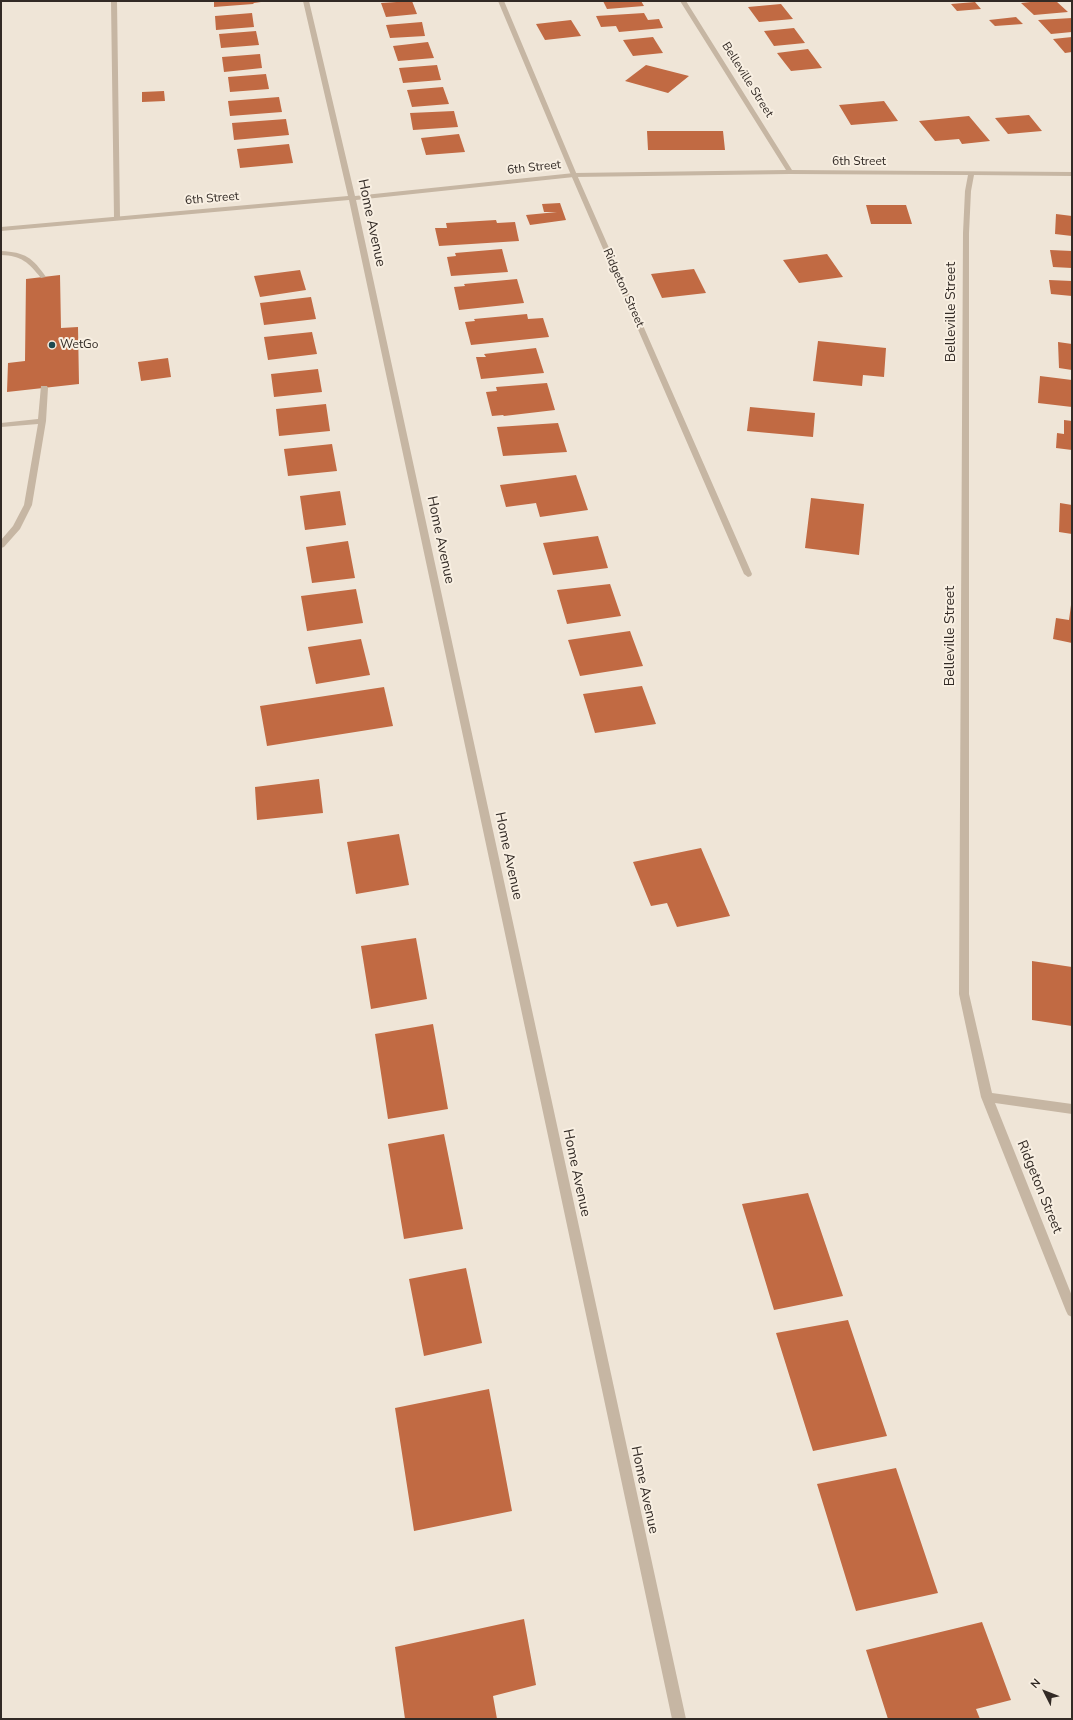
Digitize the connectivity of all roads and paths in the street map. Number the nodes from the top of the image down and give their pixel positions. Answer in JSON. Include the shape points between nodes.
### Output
{"nodes":[{"id":1,"x":114,"y":1,"type":"edge"},
{"id":2,"x":306,"y":1,"type":"edge"},
{"id":3,"x":501,"y":1,"type":"edge"},
{"id":4,"x":683,"y":1,"type":"edge"},
{"id":5,"x":790,"y":172,"type":"junction"},
{"id":6,"x":971,"y":174,"type":"junction"},
{"id":7,"x":1072,"y":174,"type":"edge"},
{"id":8,"x":574,"y":175,"type":"junction"},
{"id":9,"x":352,"y":198,"type":"junction"},
{"id":10,"x":117,"y":218,"type":"junction"},
{"id":11,"x":1,"y":229,"type":"edge"},
{"id":12,"x":1,"y":254,"type":"edge"},
{"id":13,"x":43,"y":277,"type":"dead end"},
{"id":14,"x":44,"y":388,"type":"dead end"},
{"id":15,"x":42,"y":421,"type":"junction"},
{"id":16,"x":1,"y":425,"type":"edge"},
{"id":17,"x":1,"y":545,"type":"edge"},
{"id":18,"x":748,"y":574,"type":"dead end"},
{"id":19,"x":987,"y":1097,"type":"junction"},
{"id":20,"x":1072,"y":1109,"type":"edge"},
{"id":21,"x":1072,"y":1310,"type":"edge"},
{"id":22,"x":679,"y":1719,"type":"edge"}],
"edges":[{"from":1,"to":10,"type":"street"},
{"from":2,"to":9,"type":"street","name":"Home Avenue"},
{"from":3,"to":8,"type":"street","name":"Ridgeton Street"},
{"from":4,"to":5,"type":"street","name":"Belleville Street"},
{"from":5,"to":6,"type":"street","name":"6th Street"},
{"from":5,"to":8,"type":"street","name":"6th Street"},
{"from":6,"to":7,"type":"street","name":"6th Street"},
{"from":6,"to":19,"type":"street","name":"Belleville Street","via":[[966,241],[964,994]]},
{"from":8,"to":9,"type":"street","name":"6th Street"},
{"from":8,"to":18,"type":"street","name":"Ridgeton Street"},
{"from":9,"to":10,"type":"street","name":"6th Street"},
{"from":9,"to":22,"type":"street","name":"Home Avenue"},
{"from":10,"to":11,"type":"street","name":"6th Street"},
{"from":12,"to":13,"type":"street","via":[[13,253],[24,256]]},
{"from":14,"to":15,"type":"street"},
{"from":15,"to":16,"type":"street"},
{"from":15,"to":17,"type":"street","via":[[28,504],[17,527]]},
{"from":19,"to":20,"type":"street"},
{"from":19,"to":21,"type":"street","name":"Ridgeton Street"}]}
